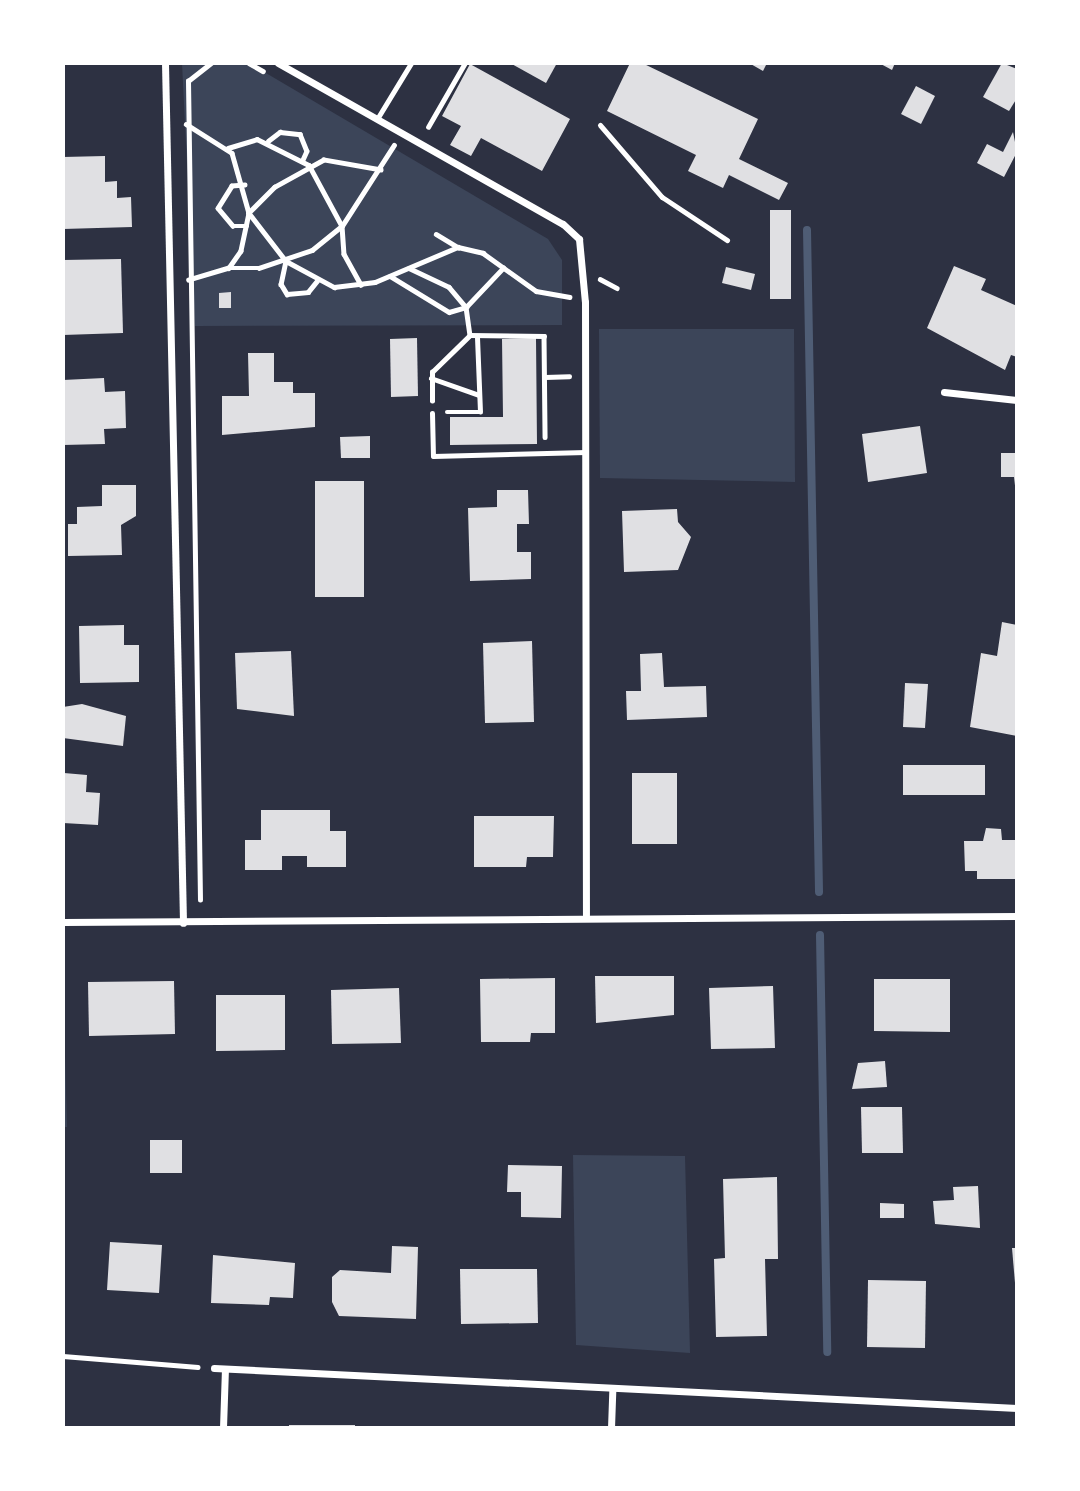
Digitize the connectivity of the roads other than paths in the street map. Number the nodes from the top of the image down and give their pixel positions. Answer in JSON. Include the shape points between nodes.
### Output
{"nodes":[{"id":1,"x":165,"y":63,"type":"edge"},
{"id":2,"x":278,"y":63,"type":"edge"},
{"id":3,"x":411,"y":63,"type":"edge"},
{"id":4,"x":377,"y":119,"type":"junction"},
{"id":5,"x":600,"y":125,"type":"dead end"},
{"id":6,"x":727,"y":240,"type":"dead end"},
{"id":7,"x":944,"y":392,"type":"dead end"},
{"id":8,"x":1017,"y":400,"type":"edge"},
{"id":9,"x":432,"y":413,"type":"road end"},
{"id":10,"x":586,"y":452,"type":"junction"},
{"id":11,"x":586,"y":915,"type":"junction"},
{"id":12,"x":1017,"y":916,"type":"edge"},
{"id":13,"x":63,"y":922,"type":"edge"},
{"id":14,"x":183,"y":923,"type":"junction"},
{"id":15,"x":214,"y":1368,"type":"road end"},
{"id":16,"x":225,"y":1369,"type":"junction"},
{"id":17,"x":612,"y":1390,"type":"junction"},
{"id":18,"x":1017,"y":1408,"type":"edge"},
{"id":19,"x":223,"y":1428,"type":"edge"},
{"id":20,"x":611,"y":1428,"type":"edge"}],
"edges":[{"from":1,"to":14,"type":"street"},
{"from":2,"to":4,"type":"street"},
{"from":3,"to":4,"type":"lane"},
{"from":4,"to":10,"type":"street","via":[[579,239]]},
{"from":5,"to":6,"type":"lane","via":[[662,197]]},
{"from":7,"to":8,"type":"street"},
{"from":9,"to":10,"type":"lane","via":[[433,456]]},
{"from":10,"to":11,"type":"street"},
{"from":11,"to":12,"type":"street"},
{"from":11,"to":14,"type":"street"},
{"from":13,"to":14,"type":"street"},
{"from":15,"to":16,"type":"street"},
{"from":16,"to":17,"type":"street"},
{"from":16,"to":19,"type":"street"},
{"from":17,"to":18,"type":"street"},
{"from":17,"to":20,"type":"street"}]}
